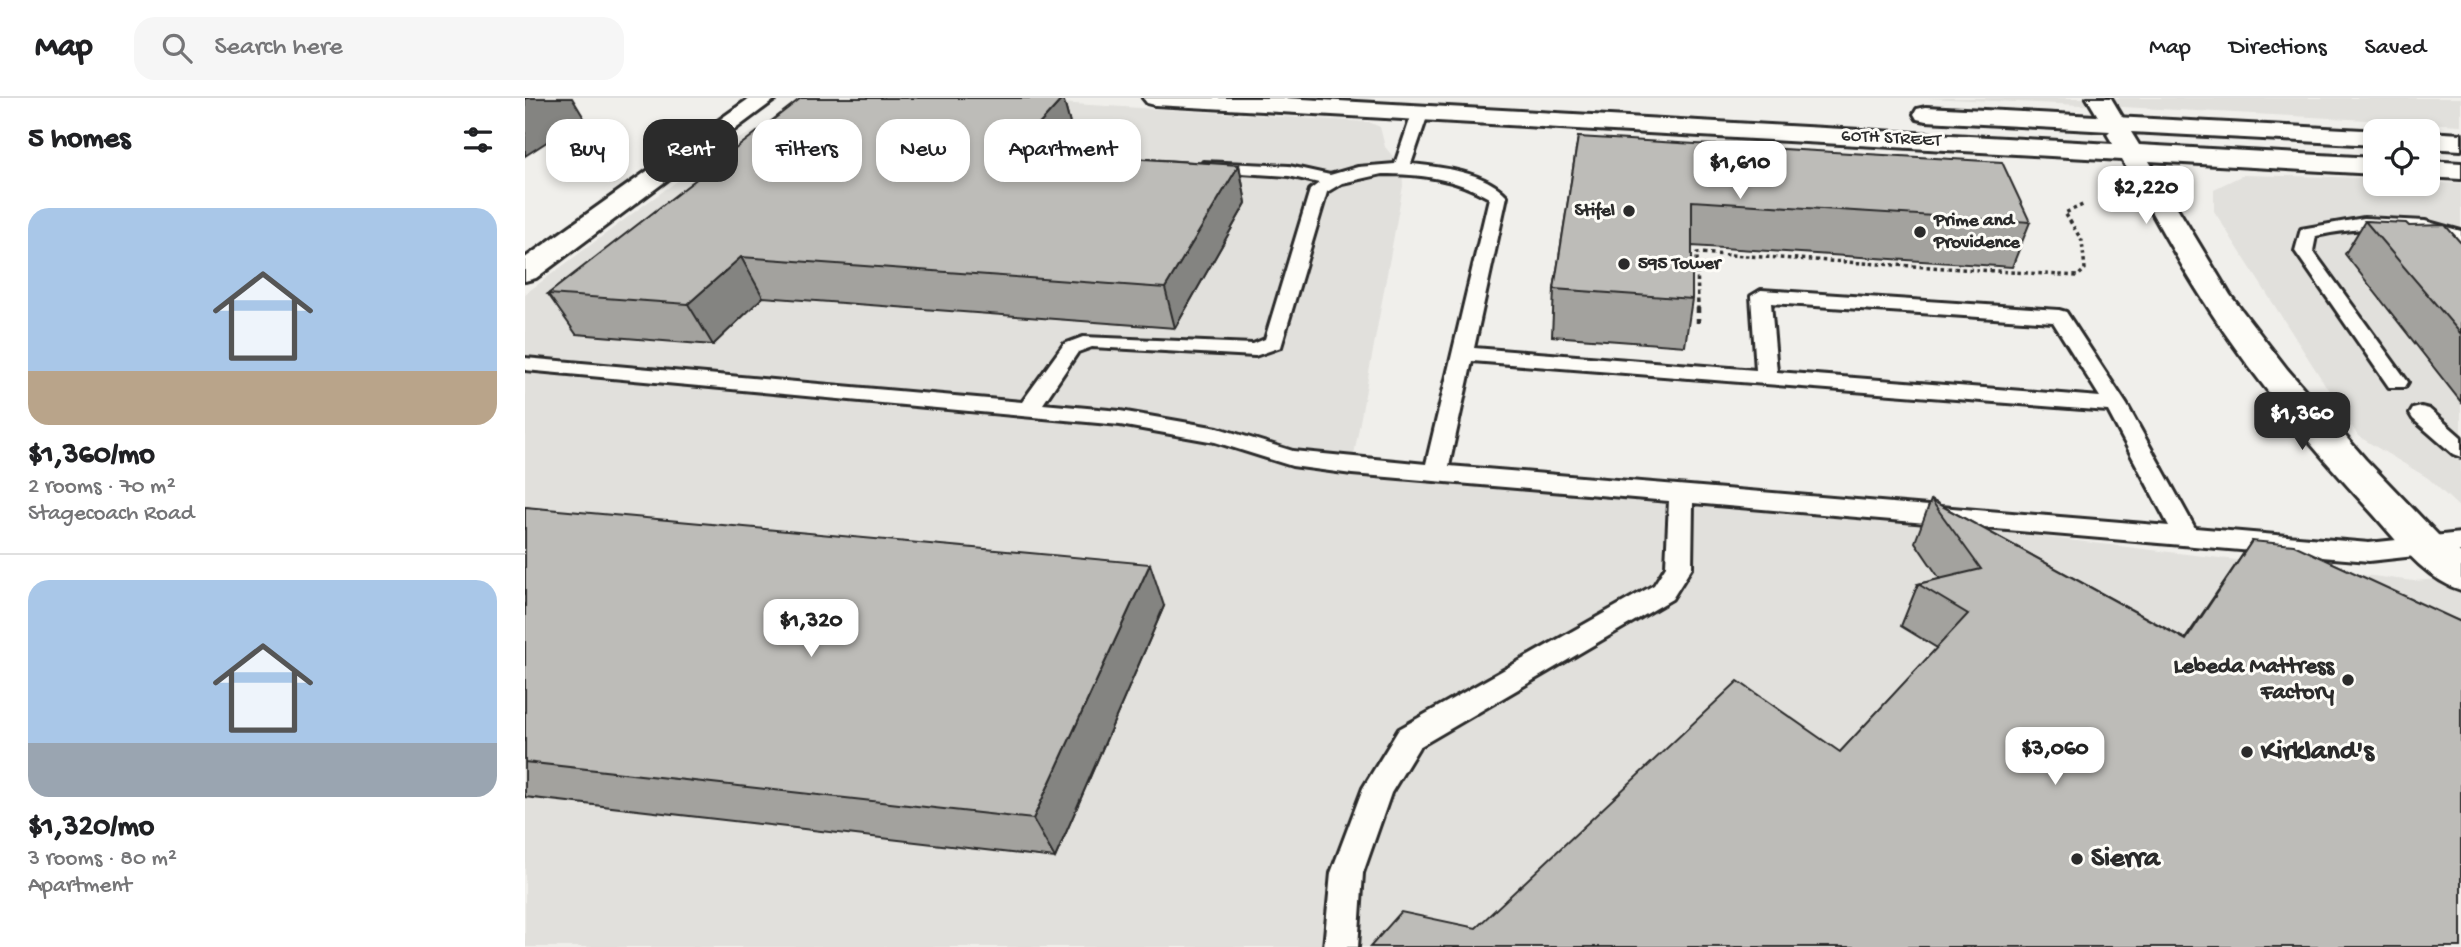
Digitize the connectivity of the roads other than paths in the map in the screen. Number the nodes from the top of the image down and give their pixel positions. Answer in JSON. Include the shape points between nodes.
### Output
{"nodes":[{"id":1,"x":765,"y":98,"type":"edge"},
{"id":2,"x":1155,"y":98,"type":"edge"},
{"id":3,"x":2099,"y":98,"type":"edge"},
{"id":4,"x":1901,"y":113,"type":"dead end"},
{"id":5,"x":1420,"y":114,"type":"junction"},
{"id":6,"x":2363,"y":137,"type":"edge"},
{"id":7,"x":2122,"y":138,"type":"junction"},
{"id":8,"x":2440,"y":141,"type":"edge"},
{"id":9,"x":2461,"y":142,"type":"edge"},
{"id":10,"x":1197,"y":165,"type":"edge"},
{"id":11,"x":2363,"y":165,"type":"edge"},
{"id":12,"x":1402,"y":167,"type":"junction"},
{"id":13,"x":2440,"y":170,"type":"edge"},
{"id":14,"x":2461,"y":171,"type":"edge"},
{"id":15,"x":1329,"y":180,"type":"junction"},
{"id":16,"x":2461,"y":237,"type":"edge"},
{"id":17,"x":2390,"y":242,"type":"edge"},
{"id":18,"x":2461,"y":247,"type":"edge"},
{"id":19,"x":525,"y":272,"type":"edge"},
{"id":20,"x":1465,"y":354,"type":"junction"},
{"id":21,"x":525,"y":364,"type":"edge"},
{"id":22,"x":1767,"y":376,"type":"junction"},
{"id":23,"x":2397,"y":382,"type":"dead end"},
{"id":24,"x":2116,"y":405,"type":"junction"},
{"id":25,"x":1028,"y":410,"type":"junction"},
{"id":26,"x":2421,"y":414,"type":"dead end"},
{"id":27,"x":2461,"y":449,"type":"edge"},
{"id":28,"x":1436,"y":473,"type":"junction"},
{"id":29,"x":1681,"y":494,"type":"junction"},
{"id":30,"x":2187,"y":537,"type":"junction"},
{"id":31,"x":2461,"y":542,"type":"edge"},
{"id":32,"x":2424,"y":545,"type":"junction"},
{"id":33,"x":2461,"y":575,"type":"edge"},
{"id":34,"x":1341,"y":947,"type":"edge"}],
"edges":[{"from":1,"to":19,"type":"street"},
{"from":2,"to":5,"type":"street","name":"60TH STREET"},
{"from":3,"to":7,"type":"street"},
{"from":4,"to":7,"type":"street","name":"60TH STREET"},
{"from":5,"to":7,"type":"street","name":"60TH STREET"},
{"from":5,"to":12,"type":"lane"},
{"from":6,"to":7,"type":"street","name":"60TH STREET"},
{"from":7,"to":11,"type":"street","name":"60TH STREET"},
{"from":7,"to":32,"type":"street","via":[[2217,298],[2351,468]]},
{"from":8,"to":9,"type":"street"},
{"from":10,"to":15,"type":"lane","via":[[1289,171]]},
{"from":12,"to":15,"type":"lane"},
{"from":12,"to":20,"type":"lane","via":[[1483,185],[1498,196]]},
{"from":13,"to":14,"type":"street"},
{"from":15,"to":25,"type":"lane","via":[[1319,190],[1274,343],[1255,350],[1090,341],[1071,348]]},
{"from":16,"to":23,"type":"lane","via":[[2446,230],[2390,224],[2335,225],[2307,233],[2304,251]]},
{"from":17,"to":18,"type":"lane","via":[[2407,236]]},
{"from":20,"to":22,"type":"lane"},
{"from":20,"to":28,"type":"lane"},
{"from":21,"to":25,"type":"lane"},
{"from":22,"to":24,"type":"lane"},
{"from":22,"to":24,"type":"lane","via":[[1761,296],[2059,316]]},
{"from":24,"to":30,"type":"lane"},
{"from":25,"to":28,"type":"lane","via":[[1120,418],[1218,435],[1292,458]]},
{"from":26,"to":27,"type":"lane"},
{"from":28,"to":29,"type":"lane"},
{"from":29,"to":30,"type":"lane"},
{"from":29,"to":34,"type":"lane","via":[[1679,567],[1663,592],[1409,738],[1378,788],[1347,873]]},
{"from":30,"to":32,"type":"lane","via":[[2369,552]]},
{"from":31,"to":32,"type":"lane"},
{"from":32,"to":33,"type":"street"}]}
